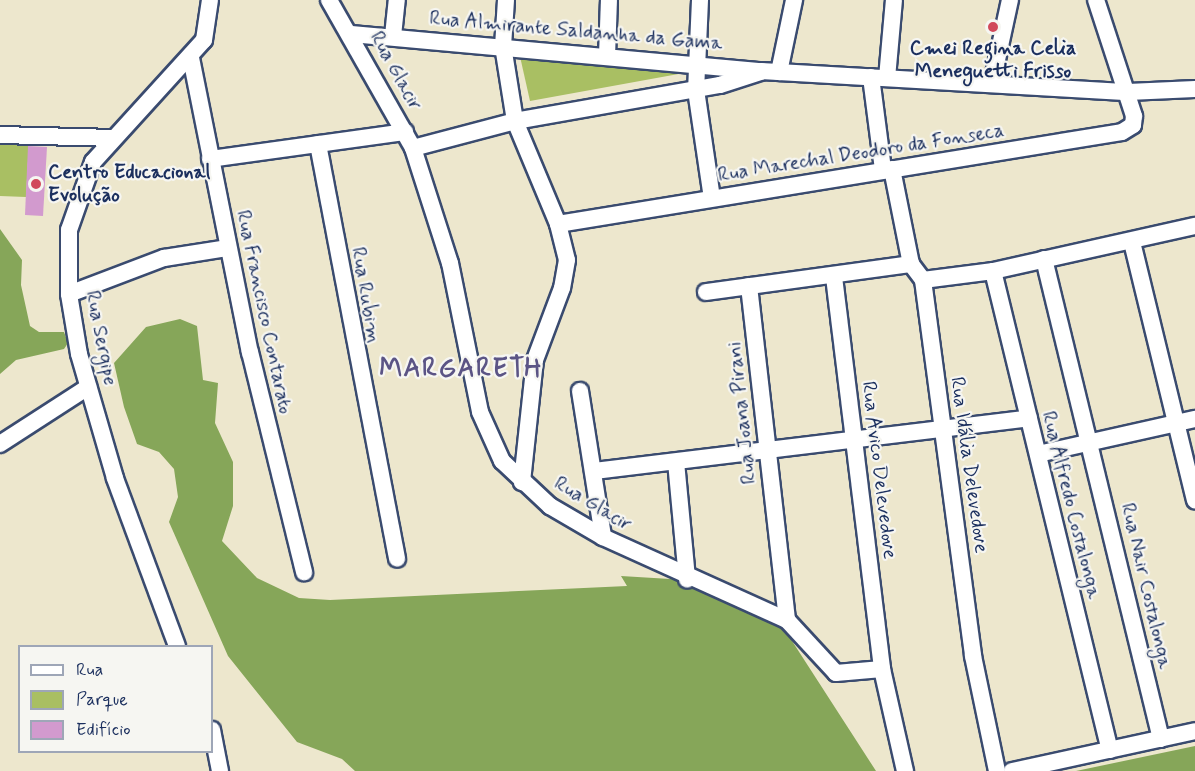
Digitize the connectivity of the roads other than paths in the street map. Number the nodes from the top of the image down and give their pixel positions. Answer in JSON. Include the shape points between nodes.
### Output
{"nodes":[{"id":1,"x":210,"y":0,"type":"edge"},
{"id":2,"x":329,"y":0,"type":"edge"},
{"id":3,"x":396,"y":0,"type":"edge"},
{"id":4,"x":506,"y":0,"type":"edge"},
{"id":5,"x":609,"y":0,"type":"edge"},
{"id":6,"x":700,"y":0,"type":"edge"},
{"id":7,"x":794,"y":0,"type":"edge"},
{"id":8,"x":894,"y":0,"type":"edge"},
{"id":9,"x":1010,"y":0,"type":"edge"},
{"id":10,"x":1096,"y":0,"type":"edge"},
{"id":11,"x":351,"y":34,"type":"junction"},
{"id":12,"x":393,"y":36,"type":"junction"},
{"id":13,"x":503,"y":46,"type":"junction"},
{"id":14,"x":607,"y":56,"type":"junction"},
{"id":15,"x":191,"y":58,"type":"junction"},
{"id":16,"x":696,"y":63,"type":"junction"},
{"id":17,"x":762,"y":71,"type":"junction"},
{"id":18,"x":779,"y":72,"type":"junction"},
{"id":19,"x":879,"y":77,"type":"junction"},
{"id":20,"x":992,"y":82,"type":"junction"},
{"id":21,"x":1195,"y":89,"type":"edge"},
{"id":22,"x":696,"y":90,"type":"junction"},
{"id":23,"x":1128,"y":92,"type":"junction"},
{"id":24,"x":515,"y":121,"type":"junction"},
{"id":25,"x":405,"y":132,"type":"junction"},
{"id":26,"x":0,"y":135,"type":"edge"},
{"id":27,"x":112,"y":138,"type":"junction"},
{"id":28,"x":318,"y":144,"type":"junction"},
{"id":29,"x":413,"y":148,"type":"junction"},
{"id":30,"x":210,"y":159,"type":"junction"},
{"id":31,"x":888,"y":170,"type":"junction"},
{"id":32,"x":712,"y":198,"type":"junction"},
{"id":33,"x":558,"y":224,"type":"junction"},
{"id":34,"x":1195,"y":226,"type":"edge"},
{"id":35,"x":1132,"y":242,"type":"junction"},
{"id":36,"x":228,"y":248,"type":"junction"},
{"id":37,"x":1044,"y":259,"type":"junction"},
{"id":38,"x":910,"y":264,"type":"junction"},
{"id":39,"x":993,"y":271,"type":"junction"},
{"id":40,"x":834,"y":277,"type":"junction"},
{"id":41,"x":923,"y":280,"type":"junction"},
{"id":42,"x":749,"y":286,"type":"junction"},
{"id":43,"x":706,"y":292,"type":"dead end"},
{"id":44,"x":69,"y":294,"type":"junction"},
{"id":45,"x":88,"y":387,"type":"junction"},
{"id":46,"x":580,"y":391,"type":"dead end"},
{"id":47,"x":1029,"y":418,"type":"junction"},
{"id":48,"x":1195,"y":418,"type":"edge"},
{"id":49,"x":1177,"y":423,"type":"junction"},
{"id":50,"x":943,"y":427,"type":"junction"},
{"id":51,"x":853,"y":438,"type":"junction"},
{"id":52,"x":1091,"y":443,"type":"junction"},
{"id":53,"x":0,"y":444,"type":"edge"},
{"id":54,"x":768,"y":450,"type":"junction"},
{"id":55,"x":1038,"y":454,"type":"junction"},
{"id":56,"x":676,"y":462,"type":"junction"},
{"id":57,"x":594,"y":471,"type":"junction"},
{"id":58,"x":522,"y":482,"type":"junction"},
{"id":59,"x":1195,"y":500,"type":"edge"},
{"id":60,"x":603,"y":537,"type":"junction"},
{"id":61,"x":397,"y":559,"type":"dead end"},
{"id":62,"x":304,"y":572,"type":"dead end"},
{"id":63,"x":687,"y":579,"type":"junction"},
{"id":64,"x":787,"y":620,"type":"junction"},
{"id":65,"x":177,"y":645,"type":"edge"},
{"id":66,"x":882,"y":669,"type":"junction"},
{"id":67,"x":1195,"y":731,"type":"edge"},
{"id":68,"x":213,"y":735,"type":"edge"},
{"id":69,"x":1161,"y":739,"type":"junction"},
{"id":70,"x":1110,"y":750,"type":"junction"},
{"id":71,"x":220,"y":771,"type":"edge"},
{"id":72,"x":905,"y":771,"type":"edge"},
{"id":73,"x":997,"y":771,"type":"edge"},
{"id":74,"x":1012,"y":771,"type":"edge"}],
"edges":[{"from":1,"to":15,"type":"street","name":"Rua Sergipe","via":[[208,32]]},
{"from":2,"to":11,"type":"street","name":"Rua Glacir"},
{"from":3,"to":12,"type":"street"},
{"from":4,"to":13,"type":"street"},
{"from":5,"to":14,"type":"street"},
{"from":6,"to":16,"type":"street"},
{"from":7,"to":18,"type":"street"},
{"from":8,"to":19,"type":"street"},
{"from":9,"to":20,"type":"street"},
{"from":10,"to":23,"type":"street"},
{"from":11,"to":12,"type":"street","name":"Rua Almirante Saldanha da Gama"},
{"from":11,"to":25,"type":"street","name":"Rua Glacir"},
{"from":12,"to":13,"type":"street","name":"Rua Almirante Saldanha da Gama"},
{"from":13,"to":14,"type":"street","name":"Rua Almirante Saldanha da Gama"},
{"from":13,"to":24,"type":"street"},
{"from":14,"to":16,"type":"street","name":"Rua Almirante Saldanha da Gama"},
{"from":15,"to":27,"type":"street","name":"Rua Sergipe"},
{"from":15,"to":30,"type":"street","name":"Rua Francisco Contarato"},
{"from":16,"to":17,"type":"street","name":"Rua Almirante Saldanha da Gama"},
{"from":16,"to":22,"type":"street"},
{"from":17,"to":18,"type":"street","name":"Rua Almirante Saldanha da Gama"},
{"from":17,"to":22,"type":"street","name":"Rua Almirante Saldanha da Gama"},
{"from":18,"to":19,"type":"street","name":"Rua Almirante Saldanha da Gama"},
{"from":19,"to":20,"type":"street","name":"Rua Almirante Saldanha da Gama"},
{"from":19,"to":31,"type":"street"},
{"from":20,"to":23,"type":"street","name":"Rua Almirante Saldanha da Gama"},
{"from":21,"to":23,"type":"street","name":"Rua Almirante Saldanha da Gama"},
{"from":22,"to":24,"type":"street","name":"Rua Almirante Saldanha da Gama"},
{"from":22,"to":32,"type":"street"},
{"from":23,"to":31,"type":"street","name":"Rua Marechal Deodoro da Fonseca","via":[[1134,121],[1122,132]]},
{"from":24,"to":29,"type":"street","name":"Rua Almirante Saldanha da Gama"},
{"from":24,"to":33,"type":"street"},
{"from":25,"to":28,"type":"street"},
{"from":25,"to":29,"type":"street","name":"Rua Glacir"},
{"from":26,"to":27,"type":"street"},
{"from":27,"to":44,"type":"street","name":"Rua Sergipe","via":[[93,162],[74,207]]},
{"from":28,"to":30,"type":"street"},
{"from":28,"to":61,"type":"street","name":"Rua Rubim"},
{"from":29,"to":58,"type":"street","name":"Rua Glacir","via":[[450,263],[487,435]]},
{"from":30,"to":36,"type":"street","name":"Rua Francisco Contarato"},
{"from":31,"to":32,"type":"street","name":"Rua Marechal Deodoro da Fonseca"},
{"from":31,"to":38,"type":"street"},
{"from":32,"to":33,"type":"street","name":"Rua Marechal Deodoro da Fonseca"},
{"from":33,"to":58,"type":"street","via":[[566,276],[535,360]]},
{"from":34,"to":35,"type":"street"},
{"from":35,"to":37,"type":"street"},
{"from":35,"to":49,"type":"street"},
{"from":36,"to":44,"type":"street","via":[[164,258]]},
{"from":36,"to":62,"type":"street","name":"Rua Francisco Contarato"},
{"from":37,"to":39,"type":"street"},
{"from":37,"to":52,"type":"street","name":"Rua Nair Costalonga"},
{"from":38,"to":40,"type":"street"},
{"from":38,"to":41,"type":"street"},
{"from":39,"to":41,"type":"street"},
{"from":39,"to":47,"type":"street","name":"Rua Alfredo Costalonga"},
{"from":40,"to":42,"type":"street"},
{"from":40,"to":51,"type":"street","name":"Rua Avico Delevedove"},
{"from":41,"to":50,"type":"street","name":"Rua Idália Delevedove"},
{"from":42,"to":43,"type":"street"},
{"from":42,"to":54,"type":"street","name":"Rua Joana Pirani"},
{"from":44,"to":45,"type":"street","name":"Rua Sergipe"},
{"from":45,"to":53,"type":"street"},
{"from":45,"to":65,"type":"street","name":"Rua Sergipe","via":[[118,488]]},
{"from":46,"to":57,"type":"street"},
{"from":47,"to":50,"type":"street"},
{"from":47,"to":55,"type":"street","name":"Rua Alfredo Costalonga"},
{"from":48,"to":49,"type":"street"},
{"from":49,"to":52,"type":"street"},
{"from":49,"to":59,"type":"street"},
{"from":50,"to":51,"type":"street"},
{"from":50,"to":73,"type":"street","name":"Rua Idália Delevedove","via":[[973,656]]},
{"from":51,"to":54,"type":"street"},
{"from":51,"to":66,"type":"street","name":"Rua Avico Delevedove"},
{"from":52,"to":55,"type":"street"},
{"from":52,"to":69,"type":"street","name":"Rua Nair Costalonga"},
{"from":54,"to":56,"type":"street"},
{"from":54,"to":64,"type":"street","name":"Rua Joana Pirani"},
{"from":55,"to":70,"type":"street","name":"Rua Alfredo Costalonga"},
{"from":56,"to":57,"type":"street"},
{"from":56,"to":63,"type":"street"},
{"from":57,"to":60,"type":"street"},
{"from":58,"to":60,"type":"street","name":"Rua Glacir","via":[[550,506]]},
{"from":60,"to":63,"type":"street","name":"Rua Glacir"},
{"from":63,"to":64,"type":"street","name":"Rua Glacir"},
{"from":64,"to":66,"type":"street","name":"Rua Glacir","via":[[836,673]]},
{"from":66,"to":72,"type":"street","name":"Rua Avico Delevedove"},
{"from":67,"to":69,"type":"street"},
{"from":68,"to":71,"type":"street"},
{"from":69,"to":70,"type":"street"},
{"from":70,"to":74,"type":"street"}]}
